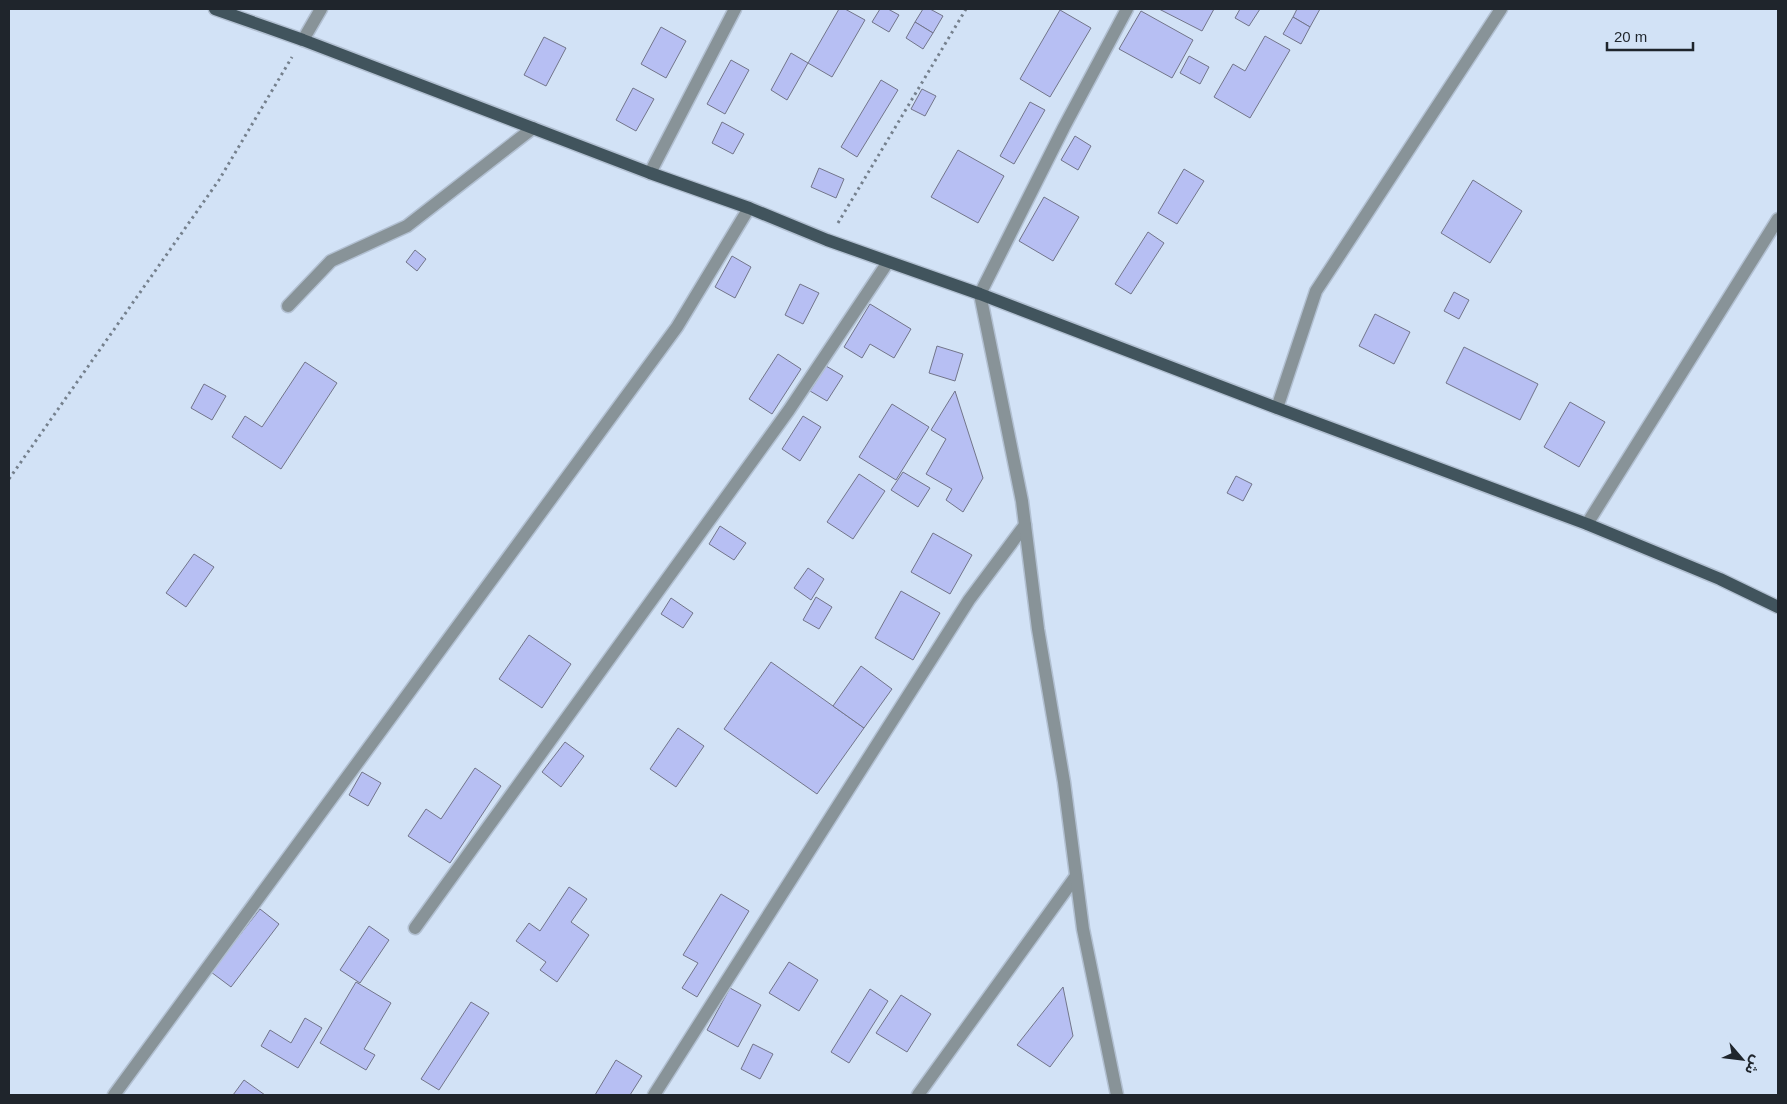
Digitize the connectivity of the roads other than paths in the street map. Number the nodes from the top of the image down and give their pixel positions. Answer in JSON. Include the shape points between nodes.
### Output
{"nodes":[{"id":1,"x":216,"y":9,"type":"edge"},
{"id":2,"x":321,"y":9,"type":"edge"},
{"id":3,"x":735,"y":9,"type":"edge"},
{"id":4,"x":1127,"y":9,"type":"edge"},
{"id":5,"x":1501,"y":9,"type":"edge"},
{"id":6,"x":303,"y":40,"type":"junction"},
{"id":7,"x":533,"y":128,"type":"junction"},
{"id":8,"x":650,"y":172,"type":"junction"},
{"id":9,"x":749,"y":208,"type":"junction"},
{"id":10,"x":1778,"y":219,"type":"edge"},
{"id":11,"x":888,"y":262,"type":"junction"},
{"id":12,"x":980,"y":294,"type":"junction"},
{"id":13,"x":288,"y":306,"type":"dead end"},
{"id":14,"x":1277,"y":408,"type":"junction"},
{"id":15,"x":1025,"y":524,"type":"junction"},
{"id":16,"x":1587,"y":524,"type":"junction"},
{"id":17,"x":1778,"y":606,"type":"edge"},
{"id":18,"x":1076,"y":876,"type":"junction"},
{"id":19,"x":415,"y":928,"type":"dead end"},
{"id":20,"x":114,"y":1095,"type":"edge"},
{"id":21,"x":654,"y":1095,"type":"edge"},
{"id":22,"x":918,"y":1095,"type":"edge"},
{"id":23,"x":1117,"y":1095,"type":"edge"}],
"edges":[{"from":1,"to":6,"type":"main road"},
{"from":2,"to":6,"type":"street"},
{"from":3,"to":8,"type":"street"},
{"from":4,"to":12,"type":"street"},
{"from":5,"to":14,"type":"street","via":[[1316,291]]},
{"from":6,"to":7,"type":"main road"},
{"from":7,"to":8,"type":"main road"},
{"from":7,"to":13,"type":"street","via":[[407,226],[331,262]]},
{"from":8,"to":9,"type":"main road"},
{"from":9,"to":11,"type":"main road"},
{"from":9,"to":20,"type":"street","via":[[677,327]]},
{"from":10,"to":16,"type":"street"},
{"from":11,"to":12,"type":"main road"},
{"from":11,"to":19,"type":"street","via":[[789,410]]},
{"from":12,"to":14,"type":"main road"},
{"from":12,"to":15,"type":"street"},
{"from":14,"to":16,"type":"main road"},
{"from":15,"to":18,"type":"street"},
{"from":15,"to":21,"type":"street","via":[[969,600]]},
{"from":16,"to":17,"type":"main road"},
{"from":18,"to":22,"type":"street"},
{"from":18,"to":23,"type":"street","via":[[1083,929]]}]}
